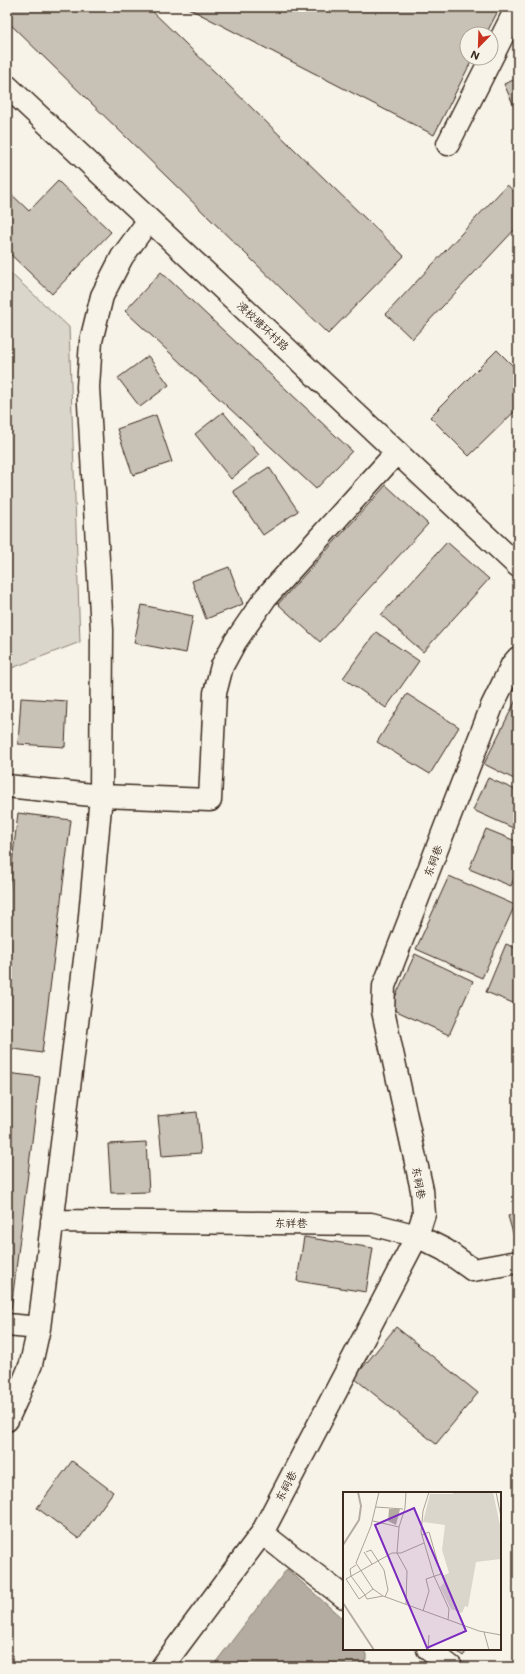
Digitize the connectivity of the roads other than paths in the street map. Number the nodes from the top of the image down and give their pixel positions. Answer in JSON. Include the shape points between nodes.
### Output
{"nodes":[{"id":1,"x":517,"y":7,"type":"edge"},
{"id":2,"x":7,"y":86,"type":"edge"},
{"id":3,"x":448,"y":144,"type":"dead end"},
{"id":4,"x":150,"y":220,"type":"junction"},
{"id":5,"x":397,"y":452,"type":"junction"},
{"id":6,"x":518,"y":566,"type":"edge"},
{"id":7,"x":518,"y":658,"type":"edge"},
{"id":8,"x":7,"y":786,"type":"edge"},
{"id":9,"x":101,"y":796,"type":"junction"},
{"id":10,"x":52,"y":1221,"type":"junction"},
{"id":11,"x":417,"y":1236,"type":"junction"},
{"id":12,"x":518,"y":1262,"type":"edge"},
{"id":13,"x":7,"y":1325,"type":"edge"},
{"id":14,"x":39,"y":1328,"type":"junction"},
{"id":15,"x":7,"y":1420,"type":"edge"},
{"id":16,"x":262,"y":1534,"type":"junction"},
{"id":17,"x":343,"y":1596,"type":"edge"},
{"id":18,"x":429,"y":1650,"type":"edge"},
{"id":19,"x":162,"y":1667,"type":"edge"},
{"id":20,"x":451,"y":1667,"type":"edge"}],
"edges":[{"from":1,"to":3,"type":"street"},
{"from":2,"to":4,"type":"street","name":"浸校塘环村路"},
{"from":4,"to":5,"type":"street","name":"浸校塘环村路"},
{"from":4,"to":9,"type":"street","via":[[122,257],[102,296],[91,341],[88,387],[102,630]]},
{"from":5,"to":6,"type":"street","name":"浸校塘环村路"},
{"from":5,"to":9,"type":"street","via":[[266,597],[222,666],[215,693],[210,800]]},
{"from":7,"to":11,"type":"street","name":"东祠巷","via":[[492,706],[384,986],[383,1011],[422,1190],[424,1214]]},
{"from":8,"to":9,"type":"street"},
{"from":9,"to":10,"type":"street","via":[[89,927]]},
{"from":10,"to":11,"type":"street","name":"东祥巷","via":[[372,1224]]},
{"from":10,"to":14,"type":"street"},
{"from":11,"to":12,"type":"street","name":"东祥巷","via":[[446,1250],[473,1270]]},
{"from":11,"to":16,"type":"street","name":"东祠巷"},
{"from":13,"to":14,"type":"street"},
{"from":14,"to":15,"type":"street","via":[[31,1364]]},
{"from":16,"to":17,"type":"street"},
{"from":16,"to":19,"type":"street","name":"东祠巷"},
{"from":18,"to":20,"type":"street"}]}
